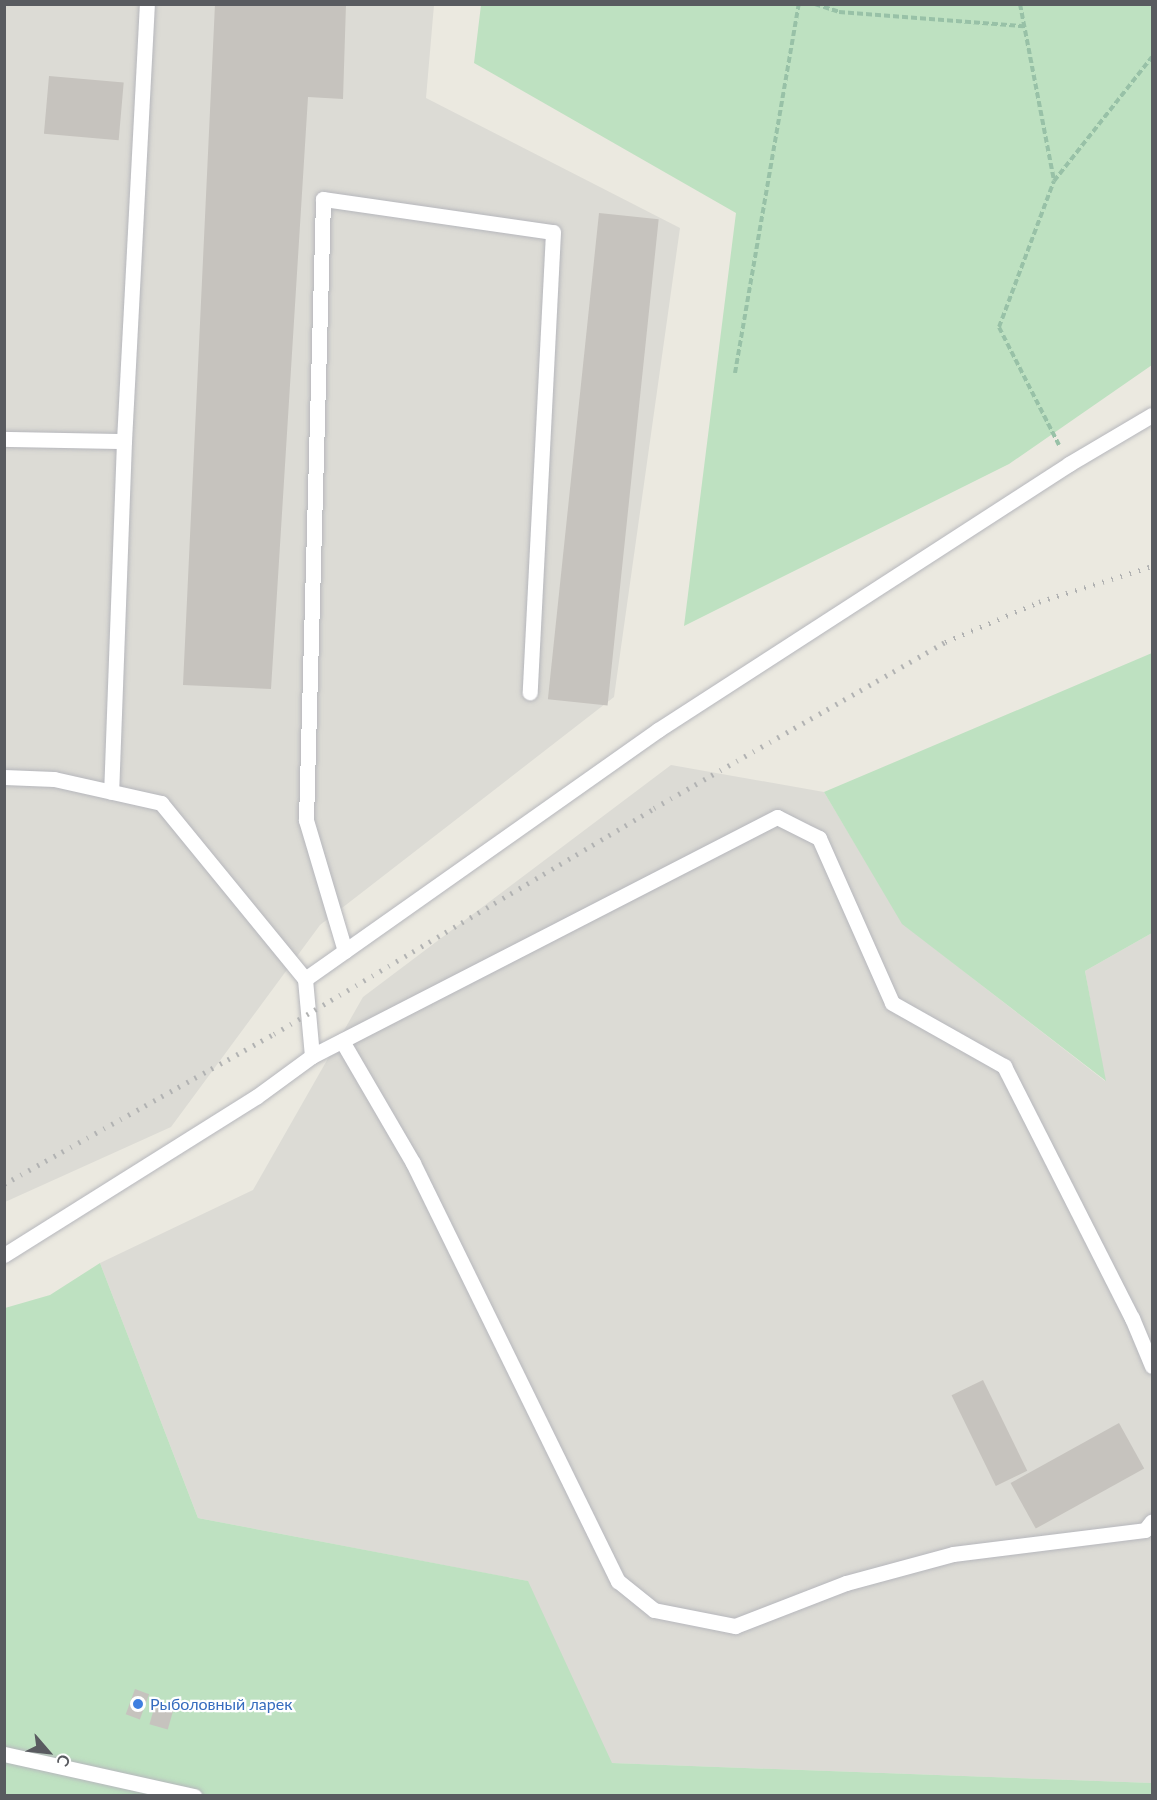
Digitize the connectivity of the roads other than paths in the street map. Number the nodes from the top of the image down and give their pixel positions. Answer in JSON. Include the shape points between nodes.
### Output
{"nodes":[{"id":1,"x":147,"y":4,"type":"edge"},
{"id":2,"x":1152,"y":415,"type":"edge"},
{"id":3,"x":4,"y":439,"type":"edge"},
{"id":4,"x":124,"y":441,"type":"junction"},
{"id":5,"x":530,"y":692,"type":"dead end"},
{"id":6,"x":4,"y":777,"type":"edge"},
{"id":7,"x":111,"y":792,"type":"junction"},
{"id":8,"x":345,"y":951,"type":"junction"},
{"id":9,"x":304,"y":979,"type":"junction"},
{"id":10,"x":342,"y":1041,"type":"junction"},
{"id":11,"x":312,"y":1056,"type":"junction"},
{"id":12,"x":4,"y":1255,"type":"edge"},
{"id":13,"x":1152,"y":1366,"type":"edge"},
{"id":14,"x":1152,"y":1521,"type":"edge"},
{"id":15,"x":4,"y":1754,"type":"edge"},
{"id":16,"x":194,"y":1796,"type":"edge"}],
"edges":[{"from":1,"to":4,"type":"lane"},
{"from":2,"to":8,"type":"lane","via":[[1069,464],[658,730]]},
{"from":3,"to":4,"type":"lane"},
{"from":4,"to":7,"type":"lane"},
{"from":5,"to":8,"type":"lane","via":[[553,232],[322,199],[306,820]]},
{"from":6,"to":7,"type":"lane","via":[[54,779]]},
{"from":7,"to":9,"type":"lane","via":[[161,803]]},
{"from":8,"to":9,"type":"lane"},
{"from":9,"to":11,"type":"lane"},
{"from":10,"to":11,"type":"lane"},
{"from":10,"to":13,"type":"lane","via":[[777,818],[819,838],[892,1003],[1004,1066],[1132,1318]]},
{"from":10,"to":14,"type":"lane","via":[[413,1163],[618,1581],[654,1610],[735,1626],[846,1583],[953,1554],[1145,1530]]},
{"from":11,"to":12,"type":"lane","via":[[256,1097]]},
{"from":15,"to":16,"type":"lane"}]}
